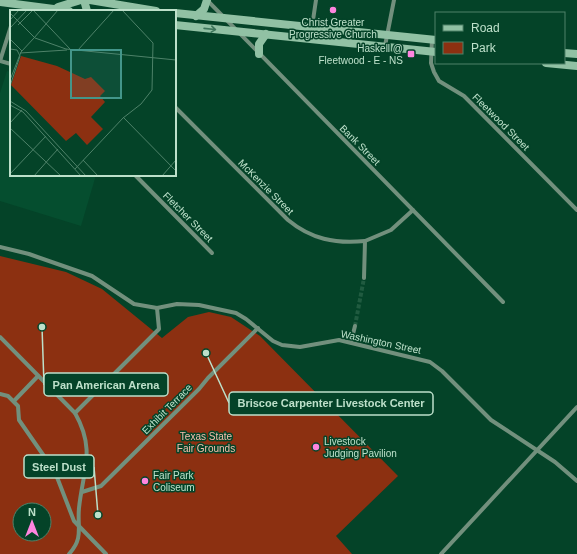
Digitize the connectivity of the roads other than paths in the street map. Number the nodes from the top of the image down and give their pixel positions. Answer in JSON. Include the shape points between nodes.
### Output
{"nodes":[{"id":1,"x":83,"y":0,"type":"edge"},
{"id":2,"x":90,"y":0,"type":"edge"},
{"id":3,"x":207,"y":0,"type":"edge"},
{"id":4,"x":316,"y":0,"type":"edge"},
{"id":5,"x":394,"y":0,"type":"edge"},
{"id":6,"x":0,"y":2,"type":"edge"},
{"id":7,"x":112,"y":2,"type":"edge"},
{"id":8,"x":16,"y":7,"type":"edge"},
{"id":9,"x":51,"y":8,"type":"junction"},
{"id":10,"x":63,"y":10,"type":"edge"},
{"id":11,"x":87,"y":10,"type":"edge"},
{"id":12,"x":151,"y":10,"type":"edge"},
{"id":13,"x":176,"y":13,"type":"edge"},
{"id":14,"x":196,"y":16,"type":"junction"},
{"id":15,"x":226,"y":19,"type":"junction"},
{"id":16,"x":176,"y":25,"type":"edge"},
{"id":17,"x":312,"y":28,"type":"junction"},
{"id":18,"x":10,"y":29,"type":"edge"},
{"id":19,"x":238,"y":32,"type":"junction"},
{"id":20,"x":266,"y":34,"type":"junction"},
{"id":21,"x":387,"y":35,"type":"junction"},
{"id":22,"x":434,"y":39,"type":"edge"},
{"id":23,"x":385,"y":46,"type":"junction"},
{"id":24,"x":433,"y":52,"type":"edge"},
{"id":25,"x":565,"y":53,"type":"edge"},
{"id":26,"x":259,"y":54,"type":"junction"},
{"id":27,"x":577,"y":54,"type":"edge"},
{"id":28,"x":0,"y":61,"type":"edge"},
{"id":29,"x":10,"y":64,"type":"edge"},
{"id":30,"x":556,"y":64,"type":"edge"},
{"id":31,"x":577,"y":66,"type":"edge"},
{"id":32,"x":176,"y":108,"type":"edge"},
{"id":33,"x":136,"y":176,"type":"edge"},
{"id":34,"x":413,"y":210,"type":"junction"},
{"id":35,"x":577,"y":210,"type":"edge"},
{"id":36,"x":364,"y":241,"type":"junction"},
{"id":37,"x":0,"y":247,"type":"edge"},
{"id":38,"x":212,"y":252,"type":"dead end"},
{"id":39,"x":364,"y":278,"type":"tunnel mouth"},
{"id":40,"x":502,"y":302,"type":"dead end"},
{"id":41,"x":158,"y":308,"type":"junction"},
{"id":42,"x":355,"y":326,"type":"tunnel mouth"},
{"id":43,"x":258,"y":328,"type":"junction"},
{"id":44,"x":0,"y":337,"type":"edge"},
{"id":45,"x":351,"y":342,"type":"junction"},
{"id":46,"x":38,"y":376,"type":"junction"},
{"id":47,"x":0,"y":394,"type":"edge"},
{"id":48,"x":14,"y":400,"type":"junction"},
{"id":49,"x":577,"y":407,"type":"edge"},
{"id":50,"x":75,"y":413,"type":"junction"},
{"id":51,"x":537,"y":450,"type":"junction"},
{"id":52,"x":577,"y":481,"type":"edge"},
{"id":53,"x":82,"y":492,"type":"junction"},
{"id":54,"x":79,"y":528,"type":"junction"},
{"id":55,"x":69,"y":554,"type":"edge"},
{"id":56,"x":106,"y":554,"type":"edge"},
{"id":57,"x":441,"y":554,"type":"edge"}],
"edges":[{"from":1,"to":9,"type":"main road"},
{"from":1,"to":11,"type":"main road"},
{"from":2,"to":7,"type":"main road"},
{"from":3,"to":14,"type":"main road","via":[[204,9]]},
{"from":3,"to":15,"type":"street","name":"Bank Street"},
{"from":4,"to":17,"type":"street"},
{"from":5,"to":21,"type":"street"},
{"from":6,"to":8,"type":"main road"},
{"from":7,"to":12,"type":"main road"},
{"from":8,"to":9,"type":"main road"},
{"from":9,"to":10,"type":"main road"},
{"from":13,"to":14,"type":"main road"},
{"from":14,"to":15,"type":"main road"},
{"from":15,"to":17,"type":"main road"},
{"from":15,"to":19,"type":"street","name":"Bank Street"},
{"from":16,"to":19,"type":"main road","one_way":true},
{"from":17,"to":21,"type":"main road"},
{"from":18,"to":28,"type":"street"},
{"from":19,"to":20,"type":"main road"},
{"from":19,"to":26,"type":"street","name":"Bank Street"},
{"from":20,"to":23,"type":"main road"},
{"from":20,"to":26,"type":"main road","via":[[258,44]]},
{"from":21,"to":22,"type":"main road"},
{"from":21,"to":23,"type":"street"},
{"from":22,"to":24,"type":"street","name":"Fleetwood Street"},
{"from":23,"to":24,"type":"main road"},
{"from":24,"to":35,"type":"street","name":"Fleetwood Street","via":[[434,72],[440,81],[464,96]]},
{"from":25,"to":27,"type":"main road"},
{"from":26,"to":34,"type":"street","name":"Bank Street"},
{"from":28,"to":29,"type":"street"},
{"from":30,"to":31,"type":"main road"},
{"from":32,"to":36,"type":"street","name":"McKenzie Street","via":[[302,232],[338,243]]},
{"from":33,"to":38,"type":"street","name":"Fletcher Street"},
{"from":34,"to":36,"type":"street","name":"McKenzie Street","via":[[391,230]]},
{"from":34,"to":40,"type":"street","name":"Bank Street"},
{"from":36,"to":39,"type":"street"},
{"from":37,"to":41,"type":"street","name":"Washington Street","via":[[74,268],[104,282],[134,304]]},
{"from":41,"to":43,"type":"street","name":"Washington Street","via":[[177,304],[224,309],[245,318]]},
{"from":41,"to":50,"type":"street","via":[[159,329]]},
{"from":42,"to":45,"type":"street"},
{"from":43,"to":45,"type":"street","name":"Washington Street","via":[[282,345],[300,347],[339,340]]},
{"from":43,"to":53,"type":"street","name":"Exhibit Terrace","via":[[101,486]]},
{"from":44,"to":46,"type":"street"},
{"from":45,"to":51,"type":"street","name":"Washington Street","via":[[430,362],[491,420]]},
{"from":46,"to":48,"type":"street"},
{"from":46,"to":50,"type":"street"},
{"from":47,"to":48,"type":"street"},
{"from":48,"to":54,"type":"street","via":[[18,406],[18,420],[55,472],[69,514]]},
{"from":49,"to":51,"type":"street"},
{"from":50,"to":53,"type":"street","via":[[85,434],[88,456]]},
{"from":51,"to":52,"type":"street","name":"Washington Street"},
{"from":51,"to":57,"type":"street"},
{"from":53,"to":54,"type":"street","via":[[78,513]]},
{"from":54,"to":55,"type":"street","via":[[76,547]]},
{"from":54,"to":56,"type":"street"}]}
